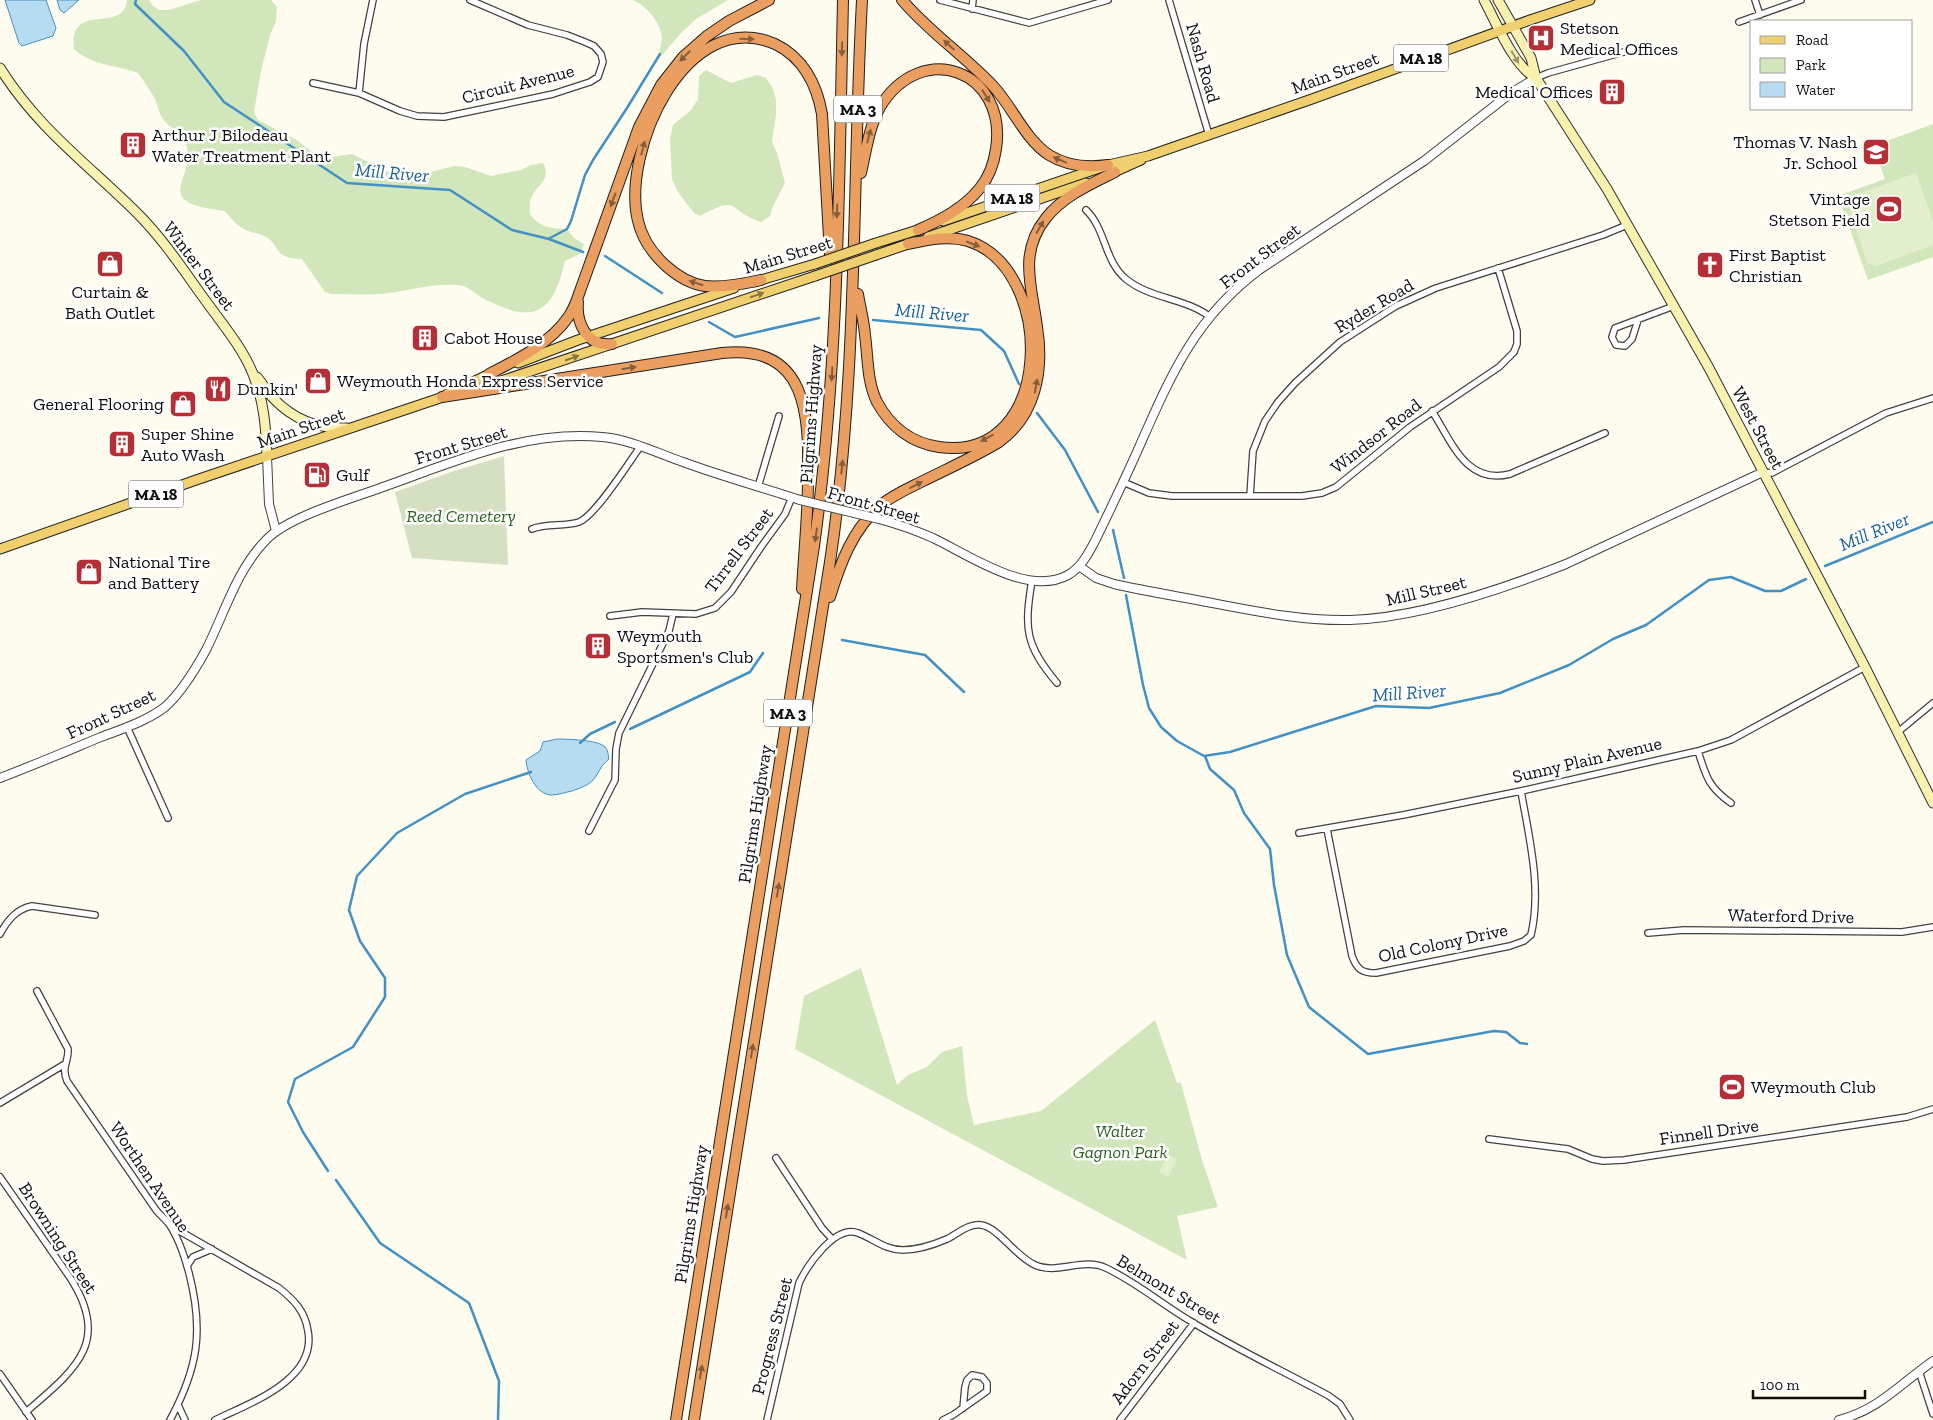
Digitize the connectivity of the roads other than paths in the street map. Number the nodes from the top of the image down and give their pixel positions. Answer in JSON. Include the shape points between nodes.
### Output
{"nodes":[{"id":1,"x":373,"y":0,"type":"edge"},
{"id":2,"x":470,"y":0,"type":"edge"},
{"id":3,"x":769,"y":0,"type":"edge"},
{"id":4,"x":843,"y":0,"type":"edge"},
{"id":5,"x":862,"y":0,"type":"edge"},
{"id":6,"x":902,"y":0,"type":"edge"},
{"id":7,"x":940,"y":0,"type":"edge"},
{"id":8,"x":973,"y":0,"type":"edge"},
{"id":9,"x":1108,"y":0,"type":"edge"},
{"id":10,"x":1170,"y":0,"type":"edge"},
{"id":11,"x":1484,"y":0,"type":"edge"},
{"id":12,"x":1498,"y":0,"type":"edge"},
{"id":13,"x":1590,"y":0,"type":"edge"},
{"id":14,"x":1756,"y":0,"type":"edge"},
{"id":15,"x":1801,"y":0,"type":"edge"},
{"id":16,"x":972,"y":9,"type":"junction"},
{"id":17,"x":1760,"y":15,"type":"junction"},
{"id":18,"x":1740,"y":22,"type":"dead end"},
{"id":19,"x":1513,"y":26,"type":"junction"},
{"id":20,"x":1500,"y":30,"type":"junction"},
{"id":21,"x":1631,"y":50,"type":"dead end"},
{"id":22,"x":0,"y":68,"type":"edge"},
{"id":23,"x":1536,"y":78,"type":"junction"},
{"id":24,"x":313,"y":83,"type":"dead end"},
{"id":25,"x":359,"y":93,"type":"junction"},
{"id":26,"x":1209,"y":135,"type":"junction"},
{"id":27,"x":1112,"y":169,"type":"junction"},
{"id":28,"x":1086,"y":210,"type":"dead end"},
{"id":29,"x":855,"y":218,"type":"junction"},
{"id":30,"x":1627,"y":225,"type":"junction"},
{"id":31,"x":918,"y":230,"type":"junction"},
{"id":32,"x":908,"y":244,"type":"junction"},
{"id":33,"x":1498,"y":268,"type":"junction"},
{"id":34,"x":854,"y":274,"type":"junction"},
{"id":35,"x":761,"y":280,"type":"junction"},
{"id":36,"x":580,"y":291,"type":"junction"},
{"id":37,"x":1674,"y":306,"type":"junction"},
{"id":38,"x":1210,"y":317,"type":"junction"},
{"id":39,"x":1638,"y":320,"type":"junction"},
{"id":40,"x":588,"y":337,"type":"junction"},
{"id":41,"x":833,"y":343,"type":"junction"},
{"id":42,"x":612,"y":344,"type":"junction"},
{"id":43,"x":253,"y":374,"type":"junction"},
{"id":44,"x":489,"y":374,"type":"junction"},
{"id":45,"x":442,"y":396,"type":"junction"},
{"id":46,"x":1933,"y":398,"type":"edge"},
{"id":47,"x":1432,"y":411,"type":"junction"},
{"id":48,"x":779,"y":416,"type":"dead end"},
{"id":49,"x":350,"y":428,"type":"junction"},
{"id":50,"x":1605,"y":433,"type":"dead end"},
{"id":51,"x":640,"y":447,"type":"junction"},
{"id":52,"x":268,"y":456,"type":"junction"},
{"id":53,"x":1763,"y":472,"type":"junction"},
{"id":54,"x":1123,"y":482,"type":"junction"},
{"id":55,"x":758,"y":487,"type":"junction"},
{"id":56,"x":1250,"y":496,"type":"junction"},
{"id":57,"x":796,"y":498,"type":"junction"},
{"id":58,"x":532,"y":529,"type":"dead end"},
{"id":59,"x":276,"y":531,"type":"junction"},
{"id":60,"x":0,"y":550,"type":"edge"},
{"id":61,"x":1079,"y":566,"type":"junction"},
{"id":62,"x":1032,"y":580,"type":"junction"},
{"id":63,"x":673,"y":614,"type":"junction"},
{"id":64,"x":610,"y":616,"type":"dead end"},
{"id":65,"x":1865,"y":667,"type":"junction"},
{"id":66,"x":795,"y":668,"type":"junction"},
{"id":67,"x":813,"y":671,"type":"junction"},
{"id":68,"x":1057,"y":683,"type":"dead end"},
{"id":69,"x":1933,"y":703,"type":"edge"},
{"id":70,"x":127,"y":727,"type":"junction"},
{"id":71,"x":1898,"y":732,"type":"junction"},
{"id":72,"x":1698,"y":750,"type":"junction"},
{"id":73,"x":0,"y":778,"type":"edge"},
{"id":74,"x":1521,"y":791,"type":"junction"},
{"id":75,"x":1731,"y":803,"type":"dead end"},
{"id":76,"x":1933,"y":803,"type":"edge"},
{"id":77,"x":168,"y":818,"type":"dead end"},
{"id":78,"x":1328,"y":829,"type":"junction"},
{"id":79,"x":589,"y":831,"type":"dead end"},
{"id":80,"x":1299,"y":833,"type":"dead end"},
{"id":81,"x":95,"y":915,"type":"dead end"},
{"id":82,"x":1933,"y":927,"type":"edge"},
{"id":83,"x":0,"y":933,"type":"edge"},
{"id":84,"x":1648,"y":933,"type":"dead end"},
{"id":85,"x":37,"y":991,"type":"dead end"},
{"id":86,"x":65,"y":1064,"type":"junction"},
{"id":87,"x":0,"y":1103,"type":"edge"},
{"id":88,"x":1933,"y":1109,"type":"edge"},
{"id":89,"x":1488,"y":1139,"type":"dead end"},
{"id":90,"x":776,"y":1158,"type":"dead end"},
{"id":91,"x":0,"y":1177,"type":"edge"},
{"id":92,"x":168,"y":1224,"type":"junction"},
{"id":93,"x":832,"y":1240,"type":"junction"},
{"id":94,"x":212,"y":1249,"type":"junction"},
{"id":95,"x":187,"y":1266,"type":"junction"},
{"id":96,"x":1194,"y":1323,"type":"junction"},
{"id":97,"x":1933,"y":1361,"type":"edge"},
{"id":98,"x":1919,"y":1370,"type":"junction"},
{"id":99,"x":0,"y":1374,"type":"edge"},
{"id":100,"x":178,"y":1405,"type":"junction"},
{"id":101,"x":962,"y":1408,"type":"junction"},
{"id":102,"x":26,"y":1412,"type":"junction"},
{"id":103,"x":1933,"y":1414,"type":"edge"},
{"id":104,"x":32,"y":1420,"type":"edge"},
{"id":105,"x":170,"y":1420,"type":"edge"},
{"id":106,"x":185,"y":1420,"type":"edge"},
{"id":107,"x":215,"y":1420,"type":"edge"},
{"id":108,"x":676,"y":1420,"type":"edge"},
{"id":109,"x":694,"y":1420,"type":"edge"},
{"id":110,"x":767,"y":1420,"type":"edge"},
{"id":111,"x":943,"y":1420,"type":"edge"},
{"id":112,"x":1120,"y":1420,"type":"edge"},
{"id":113,"x":1350,"y":1420,"type":"edge"},
{"id":114,"x":1839,"y":1420,"type":"edge"}],
"edges":[{"from":1,"to":25,"type":"street"},
{"from":2,"to":25,"type":"street","name":"Circuit Avenue","via":[[528,25],[594,46],[603,62],[598,77],[554,94],[444,117],[408,113]]},
{"from":3,"to":36,"type":"highway","one_way":true,"via":[[707,36],[683,57],[660,85],[639,127]]},
{"from":4,"to":41,"type":"highway","name":"Pilgrims Highway","number":"MA 3","one_way":true},
{"from":5,"to":29,"type":"highway","name":"Pilgrims Highway","number":"MA 3"},
{"from":27,"to":6,"type":"highway","one_way":true,"via":[[1072,165],[1044,151],[993,87]]},
{"from":7,"to":16,"type":"street"},
{"from":8,"to":16,"type":"street"},
{"from":9,"to":16,"type":"street","via":[[1029,23]]},
{"from":10,"to":26,"type":"street","name":"Nash Road"},
{"from":11,"to":20,"type":"main road"},
{"from":12,"to":19,"type":"main road"},
{"from":13,"to":19,"type":"main road","name":"Main Street","number":"MA 18"},
{"from":14,"to":17,"type":"street"},
{"from":15,"to":17,"type":"street"},
{"from":17,"to":18,"type":"street"},
{"from":19,"to":20,"type":"main road","name":"Main Street","number":"MA 18"},
{"from":19,"to":23,"type":"main road","via":[[1531,58]]},
{"from":20,"to":23,"type":"main road","one_way":true,"via":[[1521,66]]},
{"from":20,"to":26,"type":"main road","name":"Main Street","number":"MA 18"},
{"from":21,"to":23,"type":"street","name":"Front Street"},
{"from":22,"to":43,"type":"main road","name":"Winter Street","via":[[44,126],[139,215],[160,239],[238,346]]},
{"from":23,"to":30,"type":"main road","name":"West Street"},
{"from":23,"to":38,"type":"street","name":"Front Street","via":[[1511,93],[1424,161],[1259,270]]},
{"from":24,"to":25,"type":"street","name":"Circuit Avenue"},
{"from":26,"to":27,"type":"main road","name":"Main Street","number":"MA 18"},
{"from":27,"to":31,"type":"main road","name":"Main Street","number":"MA 18"},
{"from":27,"to":32,"type":"main road","name":"Main Street","number":"MA 18"},
{"from":67,"to":27,"type":"highway","one_way":true,"via":[[839,568],[851,542],[870,515],[898,494],[999,442],[1027,412],[1036,387],[1039,358],[1038,327],[1028,274],[1034,238],[1057,206]]},
{"from":28,"to":38,"type":"street","via":[[1099,226],[1114,264],[1126,279],[1139,288]]},
{"from":29,"to":31,"type":"highway","one_way":true,"via":[[868,142],[883,103],[894,89],[914,74],[930,69],[954,70],[974,81],[992,105],[997,129],[994,162],[986,181],[970,199],[950,214]]},
{"from":29,"to":34,"type":"highway","name":"Pilgrims Highway","number":"MA 3"},
{"from":30,"to":33,"type":"street","name":"Ryder Road","via":[[1603,236]]},
{"from":30,"to":37,"type":"main road","name":"West Street"},
{"from":31,"to":35,"type":"main road","name":"Main Street","number":"MA 18","bridge":true},
{"from":32,"to":34,"type":"highway","one_way":true,"via":[[951,239],[979,246],[1005,266],[1021,298],[1030,345],[1026,389],[1011,419],[988,438],[957,448],[931,446],[908,437],[888,419],[873,389]]},
{"from":42,"to":32,"type":"main road","name":"Main Street","number":"MA 18","one_way":true,"bridge":true},
{"from":33,"to":47,"type":"street","name":"Windsor Road","via":[[1517,331],[1514,352],[1499,367]]},
{"from":33,"to":56,"type":"street","name":"Ryder Road","via":[[1436,288],[1396,306],[1340,342],[1312,366],[1265,421],[1253,451]]},
{"from":67,"to":34,"type":"highway","name":"Pilgrims Highway","number":"MA 3","one_way":true,"via":[[843,466]]},
{"from":35,"to":40,"type":"main road","name":"Main Street","number":"MA 18"},
{"from":35,"to":41,"type":"highway","one_way":true,"via":[[711,286],[684,279],[652,251],[642,234],[637,214],[636,185],[640,159],[661,102],[680,74],[699,55],[719,43],[735,39],[758,39],[786,50],[808,73],[817,93],[822,122]]},
{"from":36,"to":40,"type":"highway","via":[[577,314]]},
{"from":36,"to":44,"type":"highway","via":[[569,315],[557,330],[528,352]]},
{"from":37,"to":39,"type":"street"},
{"from":37,"to":53,"type":"main road","name":"West Street"},
{"from":38,"to":54,"type":"street","name":"Front Street","via":[[1186,349],[1170,378]]},
{"from":39,"to":39,"type":"street","via":[[1615,328],[1612,337],[1616,345],[1630,343]]},
{"from":40,"to":42,"type":"highway","via":[[599,344]]},
{"from":40,"to":44,"type":"main road","name":"Main Street","number":"MA 18"},
{"from":41,"to":66,"type":"highway","name":"Pilgrims Highway","number":"MA 3","one_way":true,"via":[[824,466]]},
{"from":45,"to":42,"type":"main road","name":"Main Street","number":"MA 18","one_way":true,"via":[[508,379]]},
{"from":43,"to":49,"type":"main road","via":[[285,410],[296,417],[319,426]]},
{"from":43,"to":52,"type":"main road","name":"Winter Street","via":[[263,405]]},
{"from":44,"to":45,"type":"main road","name":"Main Street","number":"MA 18"},
{"from":45,"to":49,"type":"main road","name":"Main Street","number":"MA 18"},
{"from":45,"to":66,"type":"highway","one_way":true,"via":[[729,352],[753,352],[780,366],[800,392],[808,430],[807,509]]},
{"from":46,"to":53,"type":"street","via":[[1886,413],[1772,473]]},
{"from":47,"to":50,"type":"street","via":[[1465,462],[1487,476],[1510,474]]},
{"from":47,"to":56,"type":"street","name":"Windsor Road","via":[[1329,491],[1302,496]]},
{"from":48,"to":55,"type":"street"},
{"from":49,"to":52,"type":"main road","name":"Main Street","number":"MA 18"},
{"from":51,"to":55,"type":"street","name":"Front Street"},
{"from":51,"to":58,"type":"street","via":[[585,519]]},
{"from":51,"to":59,"type":"street","name":"Front Street","via":[[613,439],[572,436],[510,445],[466,456],[303,517]]},
{"from":52,"to":59,"type":"street","name":"Winter Street","via":[[269,504]]},
{"from":52,"to":60,"type":"main road","name":"Main Street","number":"MA 18"},
{"from":53,"to":61,"type":"street","name":"Mill Street","via":[[1538,575],[1462,599],[1378,618],[1323,620],[1249,610],[1114,584],[1096,578]]},
{"from":53,"to":65,"type":"main road","name":"West Street"},
{"from":54,"to":56,"type":"street","name":"Windsor Road","via":[[1162,495]]},
{"from":54,"to":61,"type":"street","name":"Front Street","via":[[1096,539]]},
{"from":55,"to":57,"type":"street","name":"Front Street"},
{"from":57,"to":62,"type":"street","name":"Front Street","bridge":true,"via":[[924,534],[1004,573]]},
{"from":57,"to":63,"type":"street","name":"Tirrell Street","via":[[725,600],[708,611]]},
{"from":59,"to":70,"type":"street","name":"Front Street","via":[[248,563],[200,660],[180,690],[159,711]]},
{"from":61,"to":62,"type":"street","name":"Front Street","via":[[1060,578]]},
{"from":62,"to":68,"type":"street","via":[[1028,615],[1030,640],[1040,662]]},
{"from":63,"to":64,"type":"street","name":"Tirrell Street","via":[[642,612]]},
{"from":63,"to":79,"type":"street","via":[[669,631],[619,733],[615,780]]},
{"from":65,"to":71,"type":"main road","name":"West Street"},
{"from":65,"to":72,"type":"street","name":"Sunny Plain Avenue","via":[[1731,740]]},
{"from":66,"to":108,"type":"highway","name":"Pilgrims Highway","number":"MA 3"},
{"from":109,"to":67,"type":"highway","name":"Pilgrims Highway","number":"MA 3","one_way":true},
{"from":69,"to":71,"type":"street"},
{"from":70,"to":73,"type":"street","name":"Front Street"},
{"from":70,"to":77,"type":"street"},
{"from":71,"to":76,"type":"main road","name":"West Street"},
{"from":72,"to":74,"type":"street","name":"Sunny Plain Avenue"},
{"from":72,"to":75,"type":"street","via":[[1712,787]]},
{"from":74,"to":78,"type":"street","name":"Sunny Plain Avenue"},
{"from":74,"to":78,"type":"street","name":"Old Colony Drive","via":[[1534,871],[1535,906],[1531,935],[1510,946],[1394,969],[1365,973],[1355,965]]},
{"from":78,"to":80,"type":"street","name":"Sunny Plain Avenue"},
{"from":81,"to":83,"type":"street","via":[[26,907],[10,919]]},
{"from":82,"to":84,"type":"street","name":"Waterford Drive","via":[[1902,932],[1684,930]]},
{"from":85,"to":86,"type":"street","name":"Worthen Avenue","via":[[66,1042],[69,1056]]},
{"from":86,"to":87,"type":"street"},
{"from":86,"to":92,"type":"street","name":"Worthen Avenue","via":[[67,1081]]},
{"from":88,"to":89,"type":"street","name":"Finnell Drive","via":[[1907,1117],[1624,1160],[1603,1161],[1568,1149]]},
{"from":90,"to":93,"type":"street"},
{"from":91,"to":102,"type":"street","name":"Browning Street","via":[[71,1279],[87,1312],[86,1346],[79,1361],[62,1381]]},
{"from":92,"to":94,"type":"street"},
{"from":92,"to":95,"type":"street","name":"Worthen Avenue"},
{"from":93,"to":96,"type":"street","name":"Belmont Street","via":[[849,1231],[889,1248],[916,1249],[972,1226],[983,1225],[991,1228],[1036,1266],[1085,1264],[1104,1267]]},
{"from":93,"to":110,"type":"street","name":"Progress Street","via":[[806,1270],[799,1284]]},
{"from":94,"to":95,"type":"street","via":[[193,1257]]},
{"from":94,"to":107,"type":"street","via":[[279,1288],[294,1301],[304,1317],[309,1336],[304,1361],[292,1377],[273,1391]]},
{"from":95,"to":100,"type":"street","name":"Worthen Avenue","via":[[196,1307],[196,1348],[188,1383]]},
{"from":96,"to":112,"type":"street","name":"Adorn Street"},
{"from":96,"to":113,"type":"street","name":"Belmont Street","via":[[1329,1396],[1340,1404]]},
{"from":97,"to":98,"type":"street"},
{"from":98,"to":103,"type":"street"},
{"from":98,"to":114,"type":"street","via":[[1884,1400],[1866,1411]]},
{"from":99,"to":102,"type":"street"},
{"from":100,"to":105,"type":"street","name":"Worthen Avenue"},
{"from":100,"to":106,"type":"street"},
{"from":101,"to":101,"type":"street","via":[[967,1380],[972,1375],[982,1377],[987,1383],[987,1391]]},
{"from":101,"to":111,"type":"street"},
{"from":102,"to":104,"type":"street"}]}
